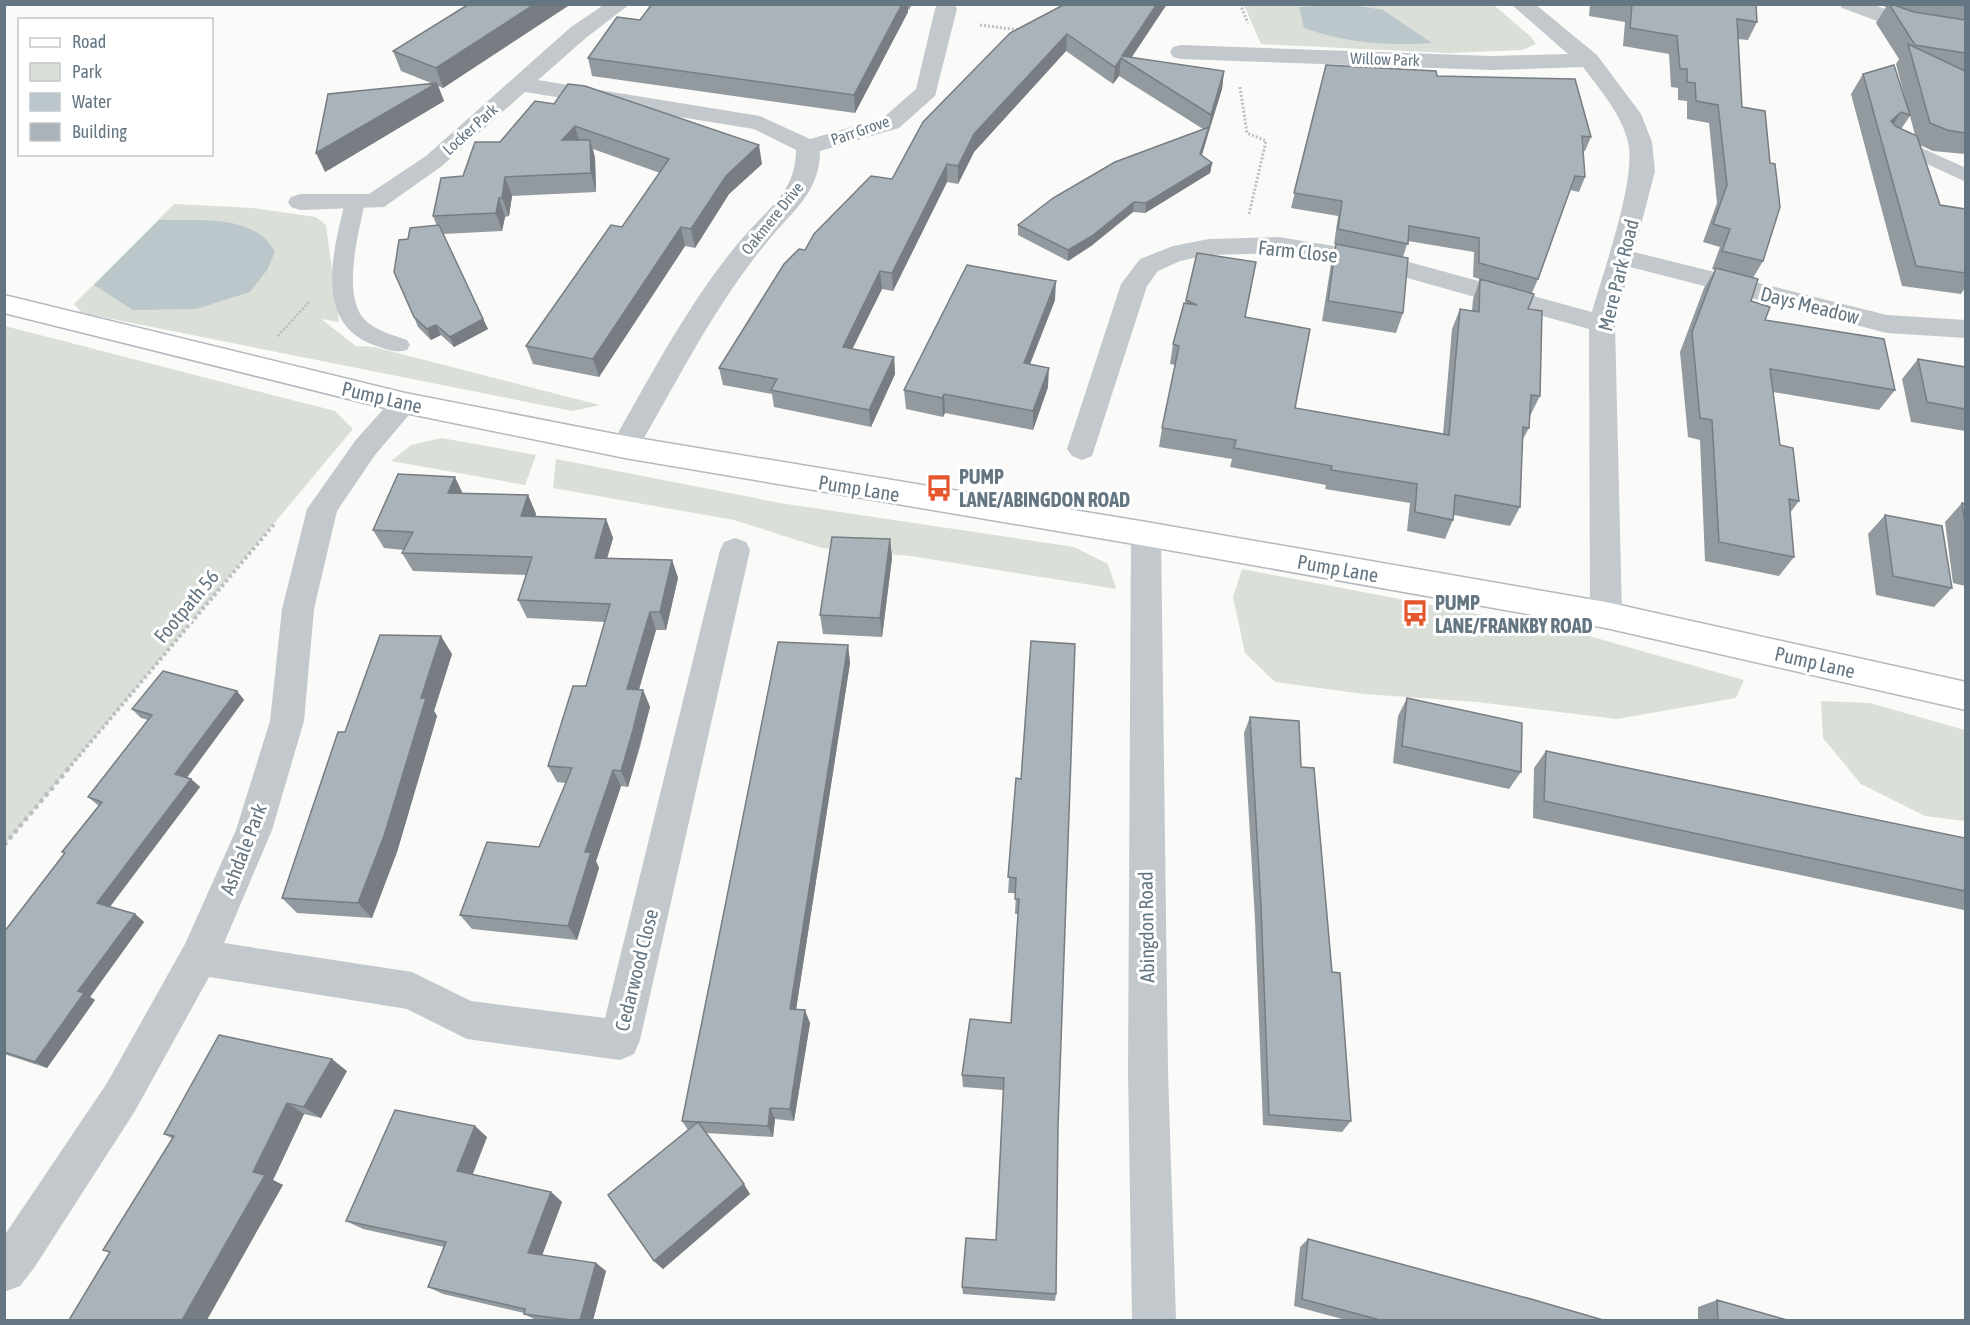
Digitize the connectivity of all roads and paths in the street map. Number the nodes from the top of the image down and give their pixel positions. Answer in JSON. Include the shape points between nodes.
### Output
{"nodes":[{"id":1,"x":620,"y":4,"type":"edge"},
{"id":2,"x":1521,"y":4,"type":"edge"},
{"id":3,"x":1849,"y":4,"type":"edge"},
{"id":4,"x":945,"y":14,"type":"joint"},
{"id":5,"x":1024,"y":31,"type":"edge"},
{"id":6,"x":1965,"y":33,"type":"edge"},
{"id":7,"x":1181,"y":52,"type":"dead end"},
{"id":8,"x":1235,"y":54,"type":"junction"},
{"id":9,"x":1589,"y":60,"type":"junction"},
{"id":10,"x":518,"y":84,"type":"junction"},
{"id":11,"x":1890,"y":140,"type":"edge"},
{"id":12,"x":808,"y":147,"type":"junction"},
{"id":13,"x":1965,"y":176,"type":"edge"},
{"id":14,"x":300,"y":202,"type":"dead end"},
{"id":15,"x":355,"y":202,"type":"junction"},
{"id":16,"x":1239,"y":246,"type":"junction"},
{"id":17,"x":1622,"y":257,"type":"junction"},
{"id":18,"x":4,"y":304,"type":"edge"},
{"id":19,"x":1602,"y":324,"type":"junction"},
{"id":20,"x":1965,"y":328,"type":"edge"},
{"id":21,"x":399,"y":345,"type":"dead end"},
{"id":22,"x":405,"y":403,"type":"junction"},
{"id":23,"x":625,"y":447,"type":"junction"},
{"id":24,"x":1082,"y":449,"type":"dead end"},
{"id":25,"x":276,"y":521,"type":"dead end"},
{"id":26,"x":1146,"y":534,"type":"junction"},
{"id":27,"x":735,"y":550,"type":"dead end"},
{"id":28,"x":1606,"y":615,"type":"junction"},
{"id":29,"x":1965,"y":696,"type":"edge"},
{"id":30,"x":4,"y":845,"type":"edge"},
{"id":31,"x":199,"y":957,"type":"junction"},
{"id":32,"x":4,"y":1270,"type":"edge"},
{"id":33,"x":1154,"y":1320,"type":"edge"}],
"edges":[{"from":1,"to":10,"type":"street","name":"Locker Park","via":[[579,32]]},
{"from":2,"to":9,"type":"street","name":"Mere Park Road"},
{"from":3,"to":6,"type":"street","via":[[1910,25]]},
{"from":4,"to":5,"type":"path"},
{"from":4,"to":12,"type":"street","name":"Parr Grove","via":[[927,91],[891,123]]},
{"from":7,"to":8,"type":"street","name":"Willow Park"},
{"from":8,"to":9,"type":"street","name":"Willow Park","via":[[1492,63]]},
{"from":8,"to":16,"type":"path","via":[[1247,133],[1266,141]]},
{"from":9,"to":17,"type":"street","name":"Mere Park Road","via":[[1629,114],[1640,142],[1643,171]]},
{"from":10,"to":12,"type":"street","via":[[760,123]]},
{"from":10,"to":15,"type":"street","name":"Locker Park","via":[[434,160],[375,202]]},
{"from":11,"to":13,"type":"lane"},
{"from":12,"to":23,"type":"street","name":"Oakmere Drive","via":[[803,185],[711,297]]},
{"from":14,"to":15,"type":"street","name":"Locker Park"},
{"from":15,"to":21,"type":"lane","via":[[343,272],[345,300],[354,321],[374,336]]},
{"from":16,"to":19,"type":"street","name":"Farm Close","via":[[1279,245],[1376,261]]},
{"from":16,"to":24,"type":"street","name":"Farm Close","via":[[1173,254],[1149,265],[1134,284]]},
{"from":17,"to":19,"type":"street","name":"Mere Park Road"},
{"from":17,"to":20,"type":"street","name":"Days Meadow","via":[[1887,324]]},
{"from":18,"to":22,"type":"street","name":"Pump Lane"},
{"from":19,"to":28,"type":"street","name":"Mere Park Road"},
{"from":22,"to":23,"type":"street","name":"Pump Lane"},
{"from":22,"to":31,"type":"street","name":"Ashdale Park","via":[[365,448],[322,509],[298,609],[287,721],[254,830]]},
{"from":23,"to":26,"type":"street","name":"Pump Lane"},
{"from":25,"to":30,"type":"path","name":"Footpath 56"},
{"from":26,"to":28,"type":"street","name":"Pump Lane"},
{"from":26,"to":33,"type":"street","name":"Abingdon Road","via":[[1147,1048]]},
{"from":27,"to":31,"type":"street","name":"Cedarwood Close","via":[[620,1040],[467,1020],[412,991]]},
{"from":28,"to":29,"type":"street","name":"Pump Lane"},
{"from":31,"to":32,"type":"street","name":"Ashdale Park","via":[[121,1097]]}]}
